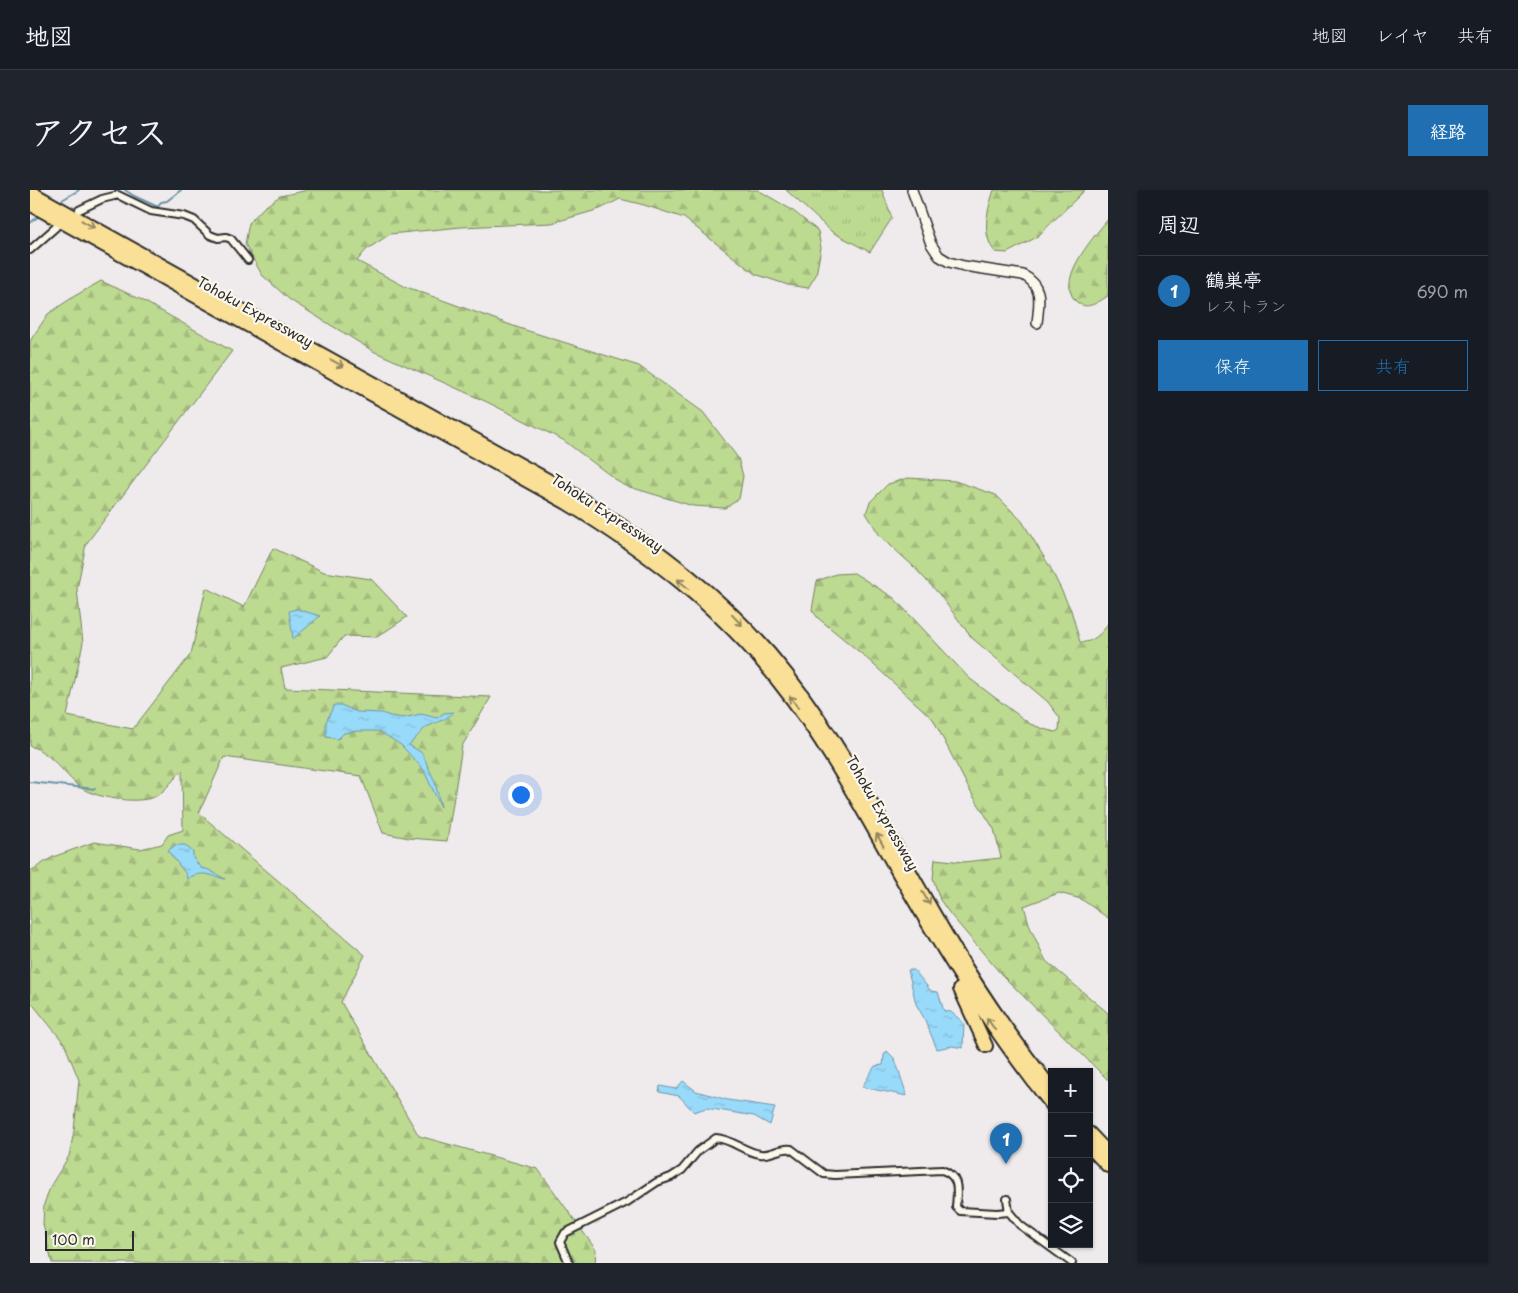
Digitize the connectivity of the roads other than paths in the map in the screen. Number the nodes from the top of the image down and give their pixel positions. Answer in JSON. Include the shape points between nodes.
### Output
{"nodes":[{"id":1,"x":912,"y":190,"type":"edge"},
{"id":2,"x":30,"y":192,"type":"edge"},
{"id":3,"x":30,"y":204,"type":"edge"},
{"id":4,"x":79,"y":210,"type":"dead end"},
{"id":5,"x":56,"y":227,"type":"dead end"},
{"id":6,"x":30,"y":250,"type":"edge"},
{"id":7,"x":248,"y":260,"type":"dead end"},
{"id":8,"x":1037,"y":323,"type":"dead end"},
{"id":9,"x":898,"y":871,"type":"junction"},
{"id":10,"x":986,"y":1046,"type":"dead end"},
{"id":11,"x":1048,"y":1084,"type":"edge"},
{"id":12,"x":1048,"y":1100,"type":"edge"},
{"id":13,"x":1093,"y":1131,"type":"edge"},
{"id":14,"x":1093,"y":1137,"type":"edge"},
{"id":15,"x":1108,"y":1145,"type":"edge"},
{"id":16,"x":1093,"y":1150,"type":"edge"},
{"id":17,"x":1108,"y":1153,"type":"edge"},
{"id":18,"x":1108,"y":1166,"type":"edge"},
{"id":19,"x":1007,"y":1198,"type":"dead end"},
{"id":20,"x":1010,"y":1212,"type":"junction"},
{"id":21,"x":569,"y":1263,"type":"edge"},
{"id":22,"x":1072,"y":1263,"type":"edge"}],
"edges":[{"from":1,"to":8,"type":"street","via":[[939,256],[964,266],[1023,275],[1036,284],[1039,293]]},
{"from":2,"to":11,"type":"highway","name":"Tohoku Expressway","one_way":true,"via":[[571,493],[629,530],[711,595],[768,652],[827,730],[959,956],[1015,1041]]},
{"from":9,"to":3,"type":"highway","name":"Tohoku Expressway","one_way":true,"via":[[827,748],[779,682],[729,626],[650,557],[551,493]]},
{"from":4,"to":7,"type":"street","via":[[102,198],[118,195],[151,211],[194,220],[210,235],[231,239]]},
{"from":5,"to":6,"type":"street"},
{"from":9,"to":10,"type":"highway","via":[[916,915],[960,990]]},
{"from":12,"to":9,"type":"highway","name":"Tohoku Expressway","one_way":true,"via":[[976,1002]]},
{"from":13,"to":15,"type":"highway"},
{"from":14,"to":17,"type":"highway"},
{"from":16,"to":18,"type":"highway"},
{"from":19,"to":20,"type":"street"},
{"from":20,"to":21,"type":"street","via":[[960,1211],[956,1207],[958,1188],[955,1179],[951,1173],[942,1170],[835,1176],[824,1174],[791,1149],[764,1155],[752,1153],[724,1138],[716,1138],[671,1177],[565,1233],[560,1242]]},
{"from":20,"to":22,"type":"street","via":[[1027,1231]]}]}
